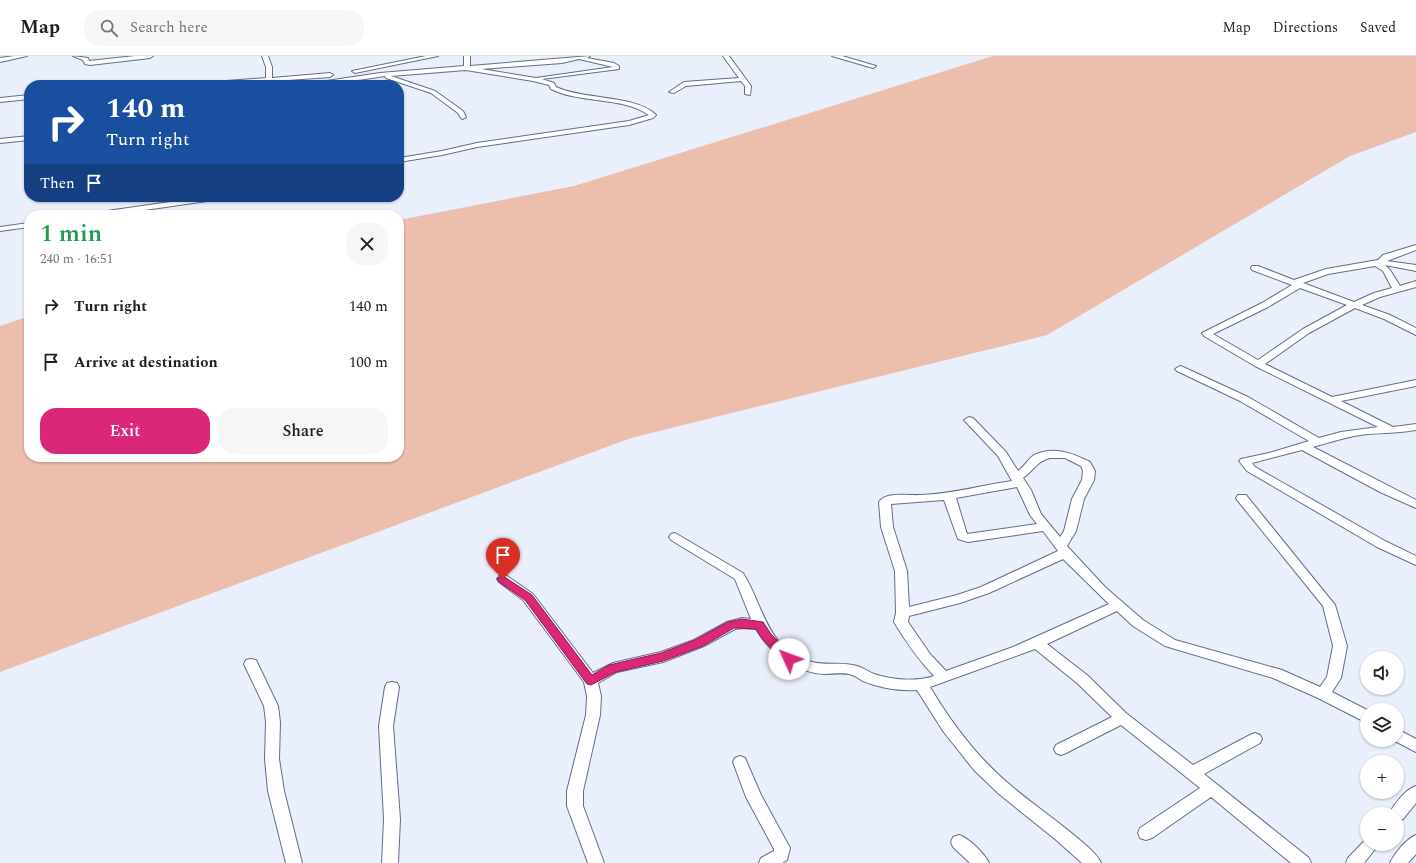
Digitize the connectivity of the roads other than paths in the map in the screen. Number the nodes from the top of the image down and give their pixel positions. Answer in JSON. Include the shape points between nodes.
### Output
{"nodes":[{"id":1,"x":24,"y":56,"type":"edge"},
{"id":2,"x":76,"y":56,"type":"edge"},
{"id":3,"x":150,"y":56,"type":"edge"},
{"id":4,"x":265,"y":56,"type":"edge"},
{"id":5,"x":435,"y":56,"type":"edge"},
{"id":6,"x":467,"y":56,"type":"edge"},
{"id":7,"x":548,"y":56,"type":"edge"},
{"id":8,"x":587,"y":56,"type":"edge"},
{"id":9,"x":726,"y":56,"type":"edge"},
{"id":10,"x":835,"y":56,"type":"edge"},
{"id":11,"x":135,"y":57,"type":"edge"},
{"id":12,"x":580,"y":58,"type":"junction"},
{"id":13,"x":0,"y":60,"type":"edge"},
{"id":14,"x":542,"y":63,"type":"junction"},
{"id":15,"x":873,"y":66,"type":"dead end"},
{"id":16,"x":465,"y":68,"type":"junction"},
{"id":17,"x":343,"y":73,"type":"junction"},
{"id":18,"x":380,"y":74,"type":"junction"},
{"id":19,"x":560,"y":75,"type":"junction"},
{"id":20,"x":332,"y":76,"type":"junction"},
{"id":21,"x":521,"y":77,"type":"junction"},
{"id":22,"x":351,"y":78,"type":"junction"},
{"id":23,"x":534,"y":79,"type":"junction"},
{"id":24,"x":269,"y":80,"type":"joint"},
{"id":25,"x":323,"y":80,"type":"edge"},
{"id":26,"x":340,"y":80,"type":"edge"},
{"id":27,"x":398,"y":80,"type":"edge"},
{"id":28,"x":742,"y":80,"type":"junction"},
{"id":29,"x":404,"y":82,"type":"edge"},
{"id":30,"x":545,"y":82,"type":"junction"},
{"id":31,"x":672,"y":92,"type":"dead end"},
{"id":32,"x":748,"y":94,"type":"dead end"},
{"id":33,"x":24,"y":98,"type":"edge"},
{"id":34,"x":0,"y":100,"type":"edge"},
{"id":35,"x":463,"y":117,"type":"dead end"},
{"id":36,"x":24,"y":139,"type":"edge"},
{"id":37,"x":0,"y":141,"type":"edge"},
{"id":38,"x":404,"y":159,"type":"edge"},
{"id":39,"x":185,"y":202,"type":"edge"},
{"id":40,"x":128,"y":210,"type":"edge"},
{"id":41,"x":24,"y":226,"type":"edge"},
{"id":42,"x":0,"y":229,"type":"edge"},
{"id":43,"x":1416,"y":247,"type":"edge"},
{"id":44,"x":1398,"y":254,"type":"junction"},
{"id":45,"x":1378,"y":262,"type":"junction"},
{"id":46,"x":1255,"y":268,"type":"dead end"},
{"id":47,"x":1415,"y":268,"type":"edge"},
{"id":48,"x":1296,"y":284,"type":"junction"},
{"id":49,"x":1416,"y":284,"type":"edge"},
{"id":50,"x":1397,"y":289,"type":"junction"},
{"id":51,"x":1354,"y":305,"type":"junction"},
{"id":52,"x":1416,"y":332,"type":"edge"},
{"id":53,"x":1258,"y":364,"type":"junction"},
{"id":54,"x":1180,"y":369,"type":"dead end"},
{"id":55,"x":1416,"y":383,"type":"edge"},
{"id":56,"x":1332,"y":400,"type":"junction"},
{"id":57,"x":969,"y":420,"type":"dead end"},
{"id":58,"x":1416,"y":427,"type":"edge"},
{"id":59,"x":1391,"y":430,"type":"junction"},
{"id":60,"x":1318,"y":442,"type":"junction"},
{"id":61,"x":1303,"y":446,"type":"junction"},
{"id":62,"x":1018,"y":480,"type":"junction"},
{"id":63,"x":949,"y":496,"type":"junction"},
{"id":64,"x":1242,"y":498,"type":"dead end"},
{"id":65,"x":1416,"y":504,"type":"edge"},
{"id":66,"x":1045,"y":527,"type":"junction"},
{"id":67,"x":675,"y":537,"type":"dead end"},
{"id":68,"x":1063,"y":549,"type":"junction"},
{"id":69,"x":1416,"y":562,"type":"edge"},
{"id":70,"x":503,"y":579,"type":"dead end"},
{"id":71,"x":1119,"y":605,"type":"junction"},
{"id":72,"x":903,"y":613,"type":"junction"},
{"id":73,"x":760,"y":625,"type":"junction"},
{"id":74,"x":1036,"y":642,"type":"junction"},
{"id":75,"x":251,"y":664,"type":"dead end"},
{"id":76,"x":943,"y":676,"type":"junction"},
{"id":77,"x":591,"y":681,"type":"junction"},
{"id":78,"x":921,"y":684,"type":"junction"},
{"id":79,"x":392,"y":687,"type":"dead end"},
{"id":80,"x":1324,"y":694,"type":"junction"},
{"id":81,"x":1360,"y":713,"type":"edge"},
{"id":82,"x":1122,"y":718,"type":"junction"},
{"id":83,"x":1254,"y":739,"type":"dead end"},
{"id":84,"x":1404,"y":739,"type":"edge"},
{"id":85,"x":1416,"y":746,"type":"edge"},
{"id":86,"x":1061,"y":749,"type":"dead end"},
{"id":87,"x":740,"y":762,"type":"dead end"},
{"id":88,"x":1192,"y":773,"type":"junction"},
{"id":89,"x":1212,"y":788,"type":"junction"},
{"id":90,"x":1416,"y":792,"type":"edge"},
{"id":91,"x":1403,"y":807,"type":"edge"},
{"id":92,"x":1146,"y":833,"type":"dead end"},
{"id":93,"x":959,"y":842,"type":"dead end"},
{"id":94,"x":1416,"y":842,"type":"edge"},
{"id":95,"x":1364,"y":851,"type":"edge"},
{"id":96,"x":294,"y":863,"type":"edge"},
{"id":97,"x":390,"y":863,"type":"edge"},
{"id":98,"x":596,"y":863,"type":"edge"},
{"id":99,"x":767,"y":863,"type":"edge"},
{"id":100,"x":981,"y":863,"type":"edge"},
{"id":101,"x":1093,"y":863,"type":"edge"},
{"id":102,"x":1303,"y":863,"type":"edge"},
{"id":103,"x":1354,"y":863,"type":"edge"},
{"id":104,"x":1398,"y":863,"type":"edge"}],
"edges":[{"from":1,"to":13,"type":"street"},
{"from":2,"to":11,"type":"street","via":[[86,59],[87,63]]},
{"from":3,"to":11,"type":"street"},
{"from":4,"to":24,"type":"street"},
{"from":5,"to":17,"type":"street"},
{"from":6,"to":16,"type":"street"},
{"from":7,"to":14,"type":"street"},
{"from":8,"to":12,"type":"street"},
{"from":9,"to":28,"type":"street"},
{"from":10,"to":15,"type":"street"},
{"from":12,"to":14,"type":"street"},
{"from":12,"to":19,"type":"street","via":[[612,64],[617,68]]},
{"from":14,"to":16,"type":"street"},
{"from":14,"to":19,"type":"street"},
{"from":14,"to":21,"type":"street"},
{"from":16,"to":18,"type":"street"},
{"from":16,"to":21,"type":"street"},
{"from":17,"to":20,"type":"street"},
{"from":17,"to":24,"type":"street"},
{"from":18,"to":22,"type":"street"},
{"from":18,"to":27,"type":"street"},
{"from":19,"to":23,"type":"street"},
{"from":19,"to":30,"type":"street"},
{"from":20,"to":22,"type":"street"},
{"from":20,"to":25,"type":"street"},
{"from":21,"to":23,"type":"street"},
{"from":22,"to":26,"type":"street"},
{"from":23,"to":30,"type":"street"},
{"from":28,"to":31,"type":"street","via":[[684,84]]},
{"from":28,"to":32,"type":"street","via":[[748,86]]},
{"from":29,"to":35,"type":"street","via":[[433,92],[456,108]]},
{"from":30,"to":38,"type":"street","via":[[572,95],[627,104],[646,110],[652,115],[629,123],[477,145]]},
{"from":33,"to":34,"type":"street"},
{"from":36,"to":37,"type":"street"},
{"from":39,"to":40,"type":"street"},
{"from":41,"to":42,"type":"street"},
{"from":43,"to":44,"type":"street"},
{"from":44,"to":45,"type":"street"},
{"from":44,"to":47,"type":"street"},
{"from":45,"to":47,"type":"street"},
{"from":45,"to":48,"type":"street","via":[[1326,272]]},
{"from":45,"to":50,"type":"street"},
{"from":46,"to":48,"type":"street"},
{"from":48,"to":51,"type":"street"},
{"from":48,"to":53,"type":"street","via":[[1279,298],[1207,333],[1208,336]]},
{"from":49,"to":50,"type":"street"},
{"from":50,"to":51,"type":"street"},
{"from":51,"to":52,"type":"street","via":[[1387,317]]},
{"from":51,"to":53,"type":"street","via":[[1306,331]]},
{"from":53,"to":56,"type":"street"},
{"from":54,"to":60,"type":"street","via":[[1244,399]]},
{"from":55,"to":56,"type":"street"},
{"from":56,"to":59,"type":"street"},
{"from":57,"to":62,"type":"street","via":[[1002,454]]},
{"from":58,"to":59,"type":"street"},
{"from":59,"to":60,"type":"street","via":[[1341,435]]},
{"from":60,"to":61,"type":"street"},
{"from":61,"to":65,"type":"street"},
{"from":61,"to":69,"type":"street","via":[[1245,461],[1250,469]]},
{"from":62,"to":63,"type":"street"},
{"from":62,"to":66,"type":"street"},
{"from":62,"to":68,"type":"street","via":[[1037,458],[1068,455],[1086,464],[1089,471],[1088,480],[1078,499]]},
{"from":63,"to":66,"type":"street","via":[[962,536],[968,538]]},
{"from":63,"to":72,"type":"street","via":[[893,499],[885,502],[887,527],[901,571]]},
{"from":64,"to":80,"type":"street","via":[[1328,605],[1340,646],[1334,678]]},
{"from":66,"to":68,"type":"street"},
{"from":67,"to":73,"type":"street","via":[[739,576]]},
{"from":68,"to":71,"type":"street","via":[[1101,590]]},
{"from":68,"to":72,"type":"street","via":[[985,590]]},
{"from":70,"to":77,"type":"street","via":[[528,598]]},
{"from":71,"to":74,"type":"street"},
{"from":71,"to":80,"type":"street","via":[[1138,623],[1170,643],[1277,674]]},
{"from":72,"to":76,"type":"street","via":[[901,622],[911,639]]},
{"from":73,"to":77,"type":"street","via":[[732,625],[699,643],[663,657],[613,668]]},
{"from":73,"to":78,"type":"street","via":[[779,650],[789,659],[805,666],[857,670],[882,682]]},
{"from":74,"to":76,"type":"street","via":[[981,665]]},
{"from":74,"to":82,"type":"street","via":[[1082,679]]},
{"from":75,"to":96,"type":"street","via":[[271,706],[272,759],[276,791]]},
{"from":76,"to":78,"type":"street"},
{"from":77,"to":98,"type":"street","via":[[594,696],[593,715],[575,791],[575,806]]},
{"from":78,"to":101,"type":"street","via":[[949,730],[970,757],[1004,789],[1054,827]]},
{"from":79,"to":97,"type":"street","via":[[386,726],[392,819]]},
{"from":80,"to":81,"type":"street"},
{"from":82,"to":86,"type":"street"},
{"from":82,"to":88,"type":"street"},
{"from":83,"to":88,"type":"street"},
{"from":84,"to":85,"type":"street"},
{"from":87,"to":99,"type":"street","via":[[754,798],[782,848],[781,855]]},
{"from":88,"to":89,"type":"street"},
{"from":89,"to":92,"type":"street"},
{"from":89,"to":102,"type":"street"},
{"from":90,"to":91,"type":"street"},
{"from":93,"to":100,"type":"street"},
{"from":94,"to":104,"type":"street"},
{"from":95,"to":103,"type":"street"}]}
